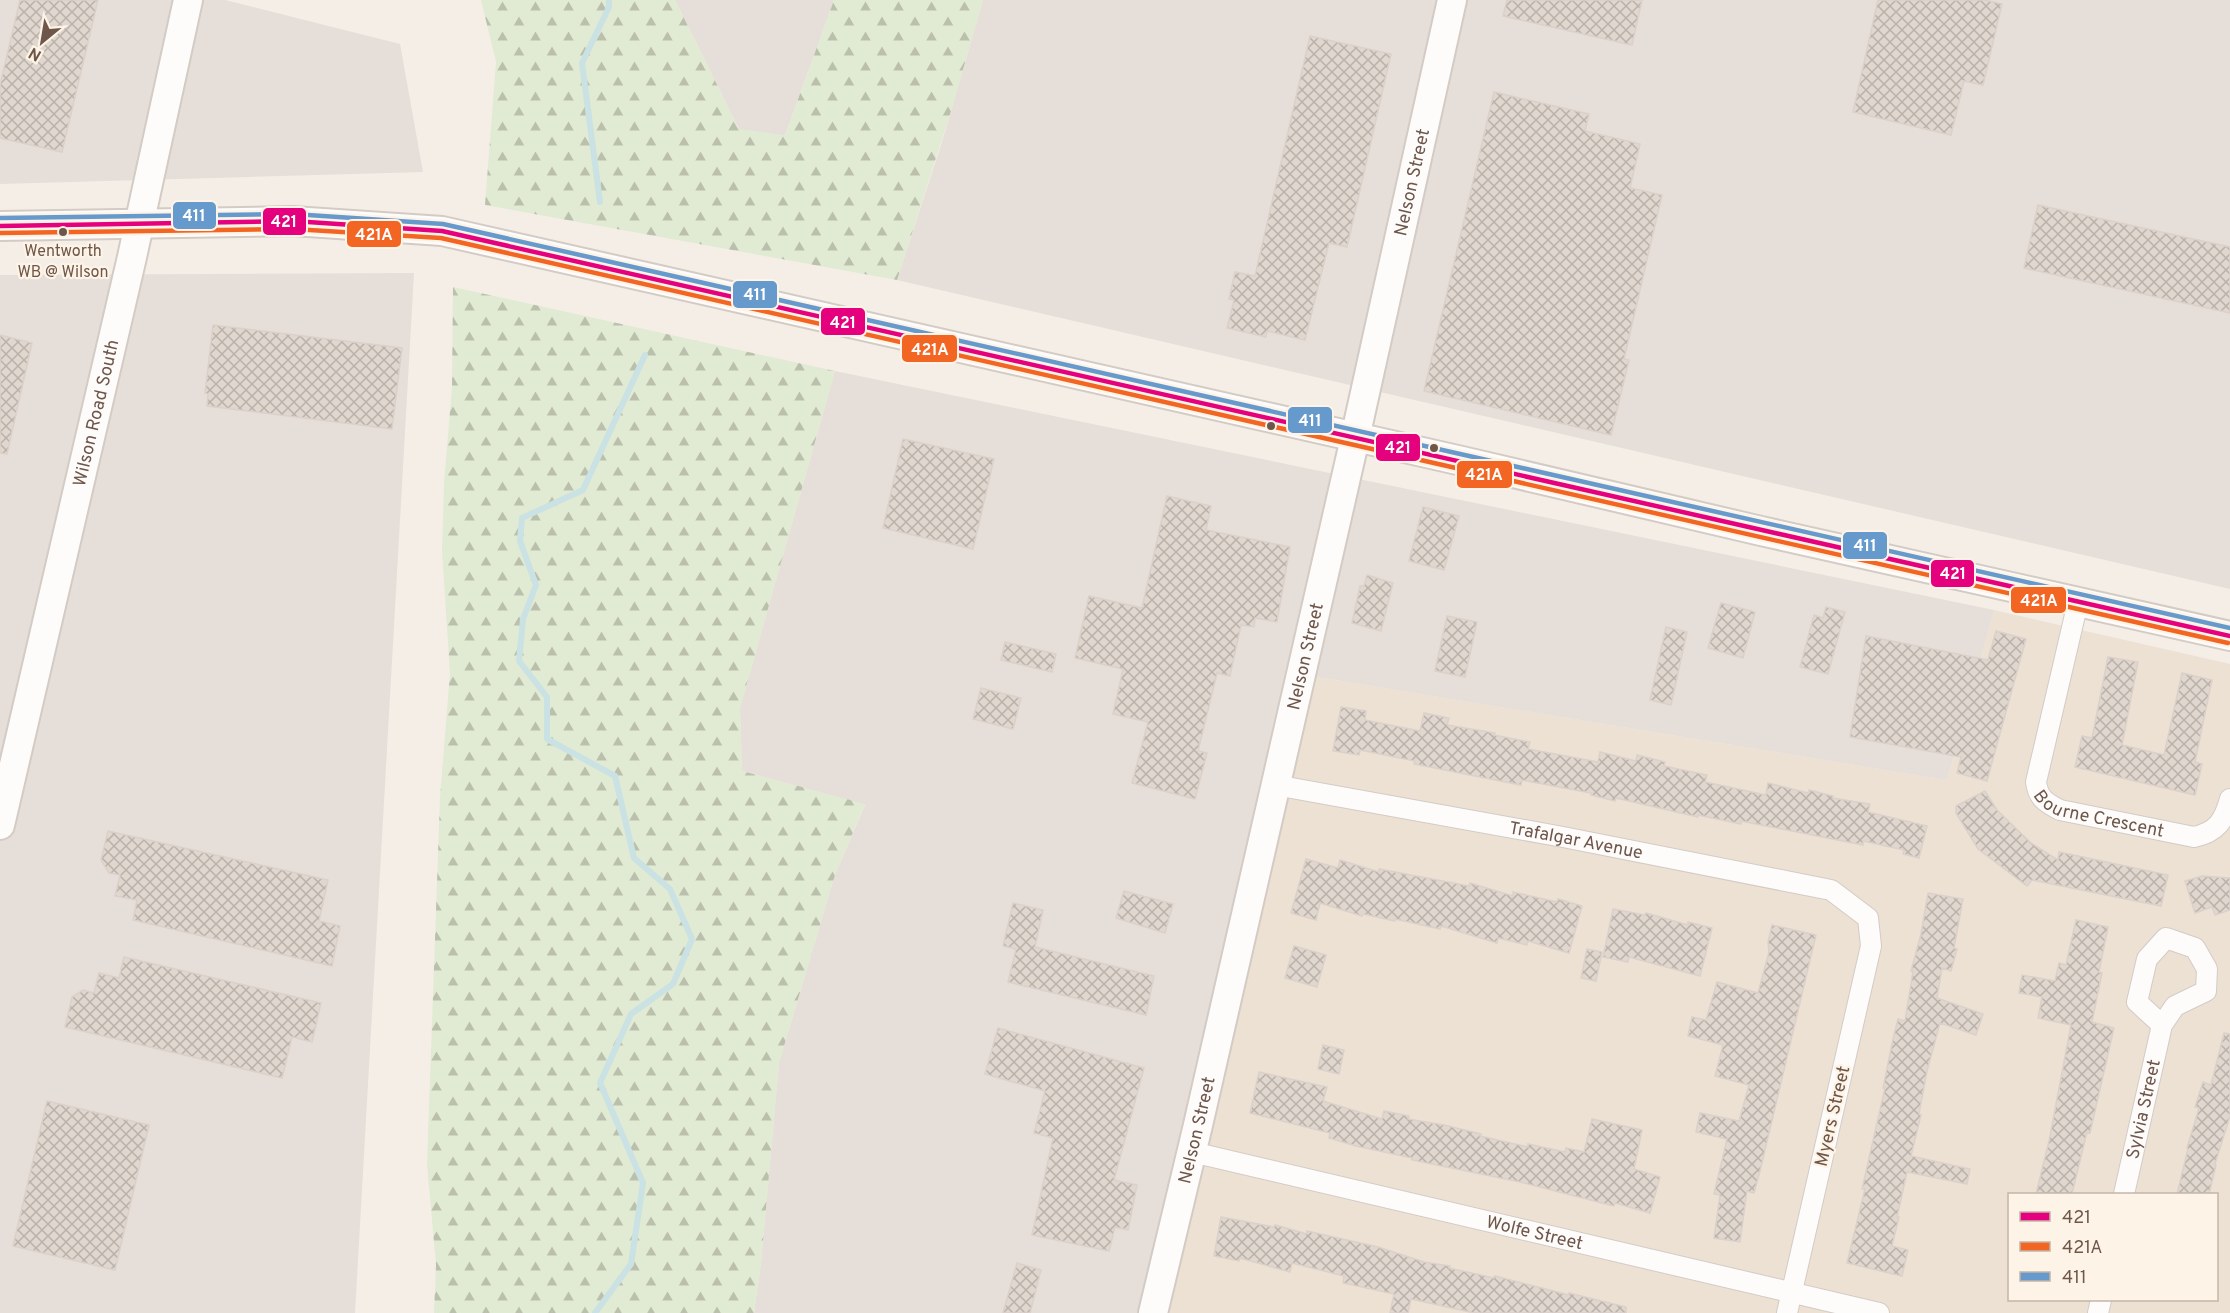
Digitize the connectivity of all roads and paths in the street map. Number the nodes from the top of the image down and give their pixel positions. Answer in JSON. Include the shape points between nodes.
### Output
{"nodes":[{"id":1,"x":188,"y":0,"type":"edge"},
{"id":2,"x":1452,"y":0,"type":"edge"},
{"id":3,"x":139,"y":223,"type":"junction"},
{"id":4,"x":0,"y":226,"type":"edge"},
{"id":5,"x":1355,"y":438,"type":"junction"},
{"id":6,"x":2078,"y":602,"type":"junction"},
{"id":7,"x":2230,"y":636,"type":"edge"},
{"id":8,"x":1275,"y":785,"type":"junction"},
{"id":9,"x":2230,"y":799,"type":"edge"},
{"id":10,"x":0,"y":825,"type":"edge"},
{"id":11,"x":1868,"y":918,"type":"joint"},
{"id":12,"x":2162,"y":1025,"type":"dead end"},
{"id":13,"x":1192,"y":1152,"type":"junction"},
{"id":14,"x":2124,"y":1193,"type":"edge"},
{"id":15,"x":1792,"y":1292,"type":"junction"},
{"id":16,"x":1153,"y":1313,"type":"edge"},
{"id":17,"x":1787,"y":1313,"type":"edge"},
{"id":18,"x":1879,"y":1313,"type":"edge"}],
"edges":[{"from":1,"to":3,"type":"main road","name":"Wilson Road South"},
{"from":2,"to":5,"type":"main road","name":"Nelson Street"},
{"from":3,"to":4,"type":"main road"},
{"from":3,"to":5,"type":"main road","via":[[293,221],[442,231]]},
{"from":3,"to":10,"type":"main road","name":"Wilson Road South"},
{"from":5,"to":6,"type":"main road"},
{"from":5,"to":8,"type":"main road","name":"Nelson Street"},
{"from":6,"to":7,"type":"main road"},
{"from":6,"to":9,"type":"street","name":"Bourne Crescent","via":[[2036,782],[2037,792],[2060,810],[2194,837],[2217,828]]},
{"from":8,"to":11,"type":"street","name":"Trafalgar Avenue","via":[[1831,890]]},
{"from":8,"to":13,"type":"main road","name":"Nelson Street"},
{"from":11,"to":15,"type":"street","name":"Myers Street","via":[[1871,946]]},
{"from":12,"to":14,"type":"street","name":"Sylvia Street"},
{"from":13,"to":15,"type":"street","name":"Wolfe Street"},
{"from":13,"to":16,"type":"main road","name":"Nelson Street"},
{"from":15,"to":17,"type":"street","name":"Myers Street"},
{"from":15,"to":18,"type":"street","name":"Wolfe Street"}]}
